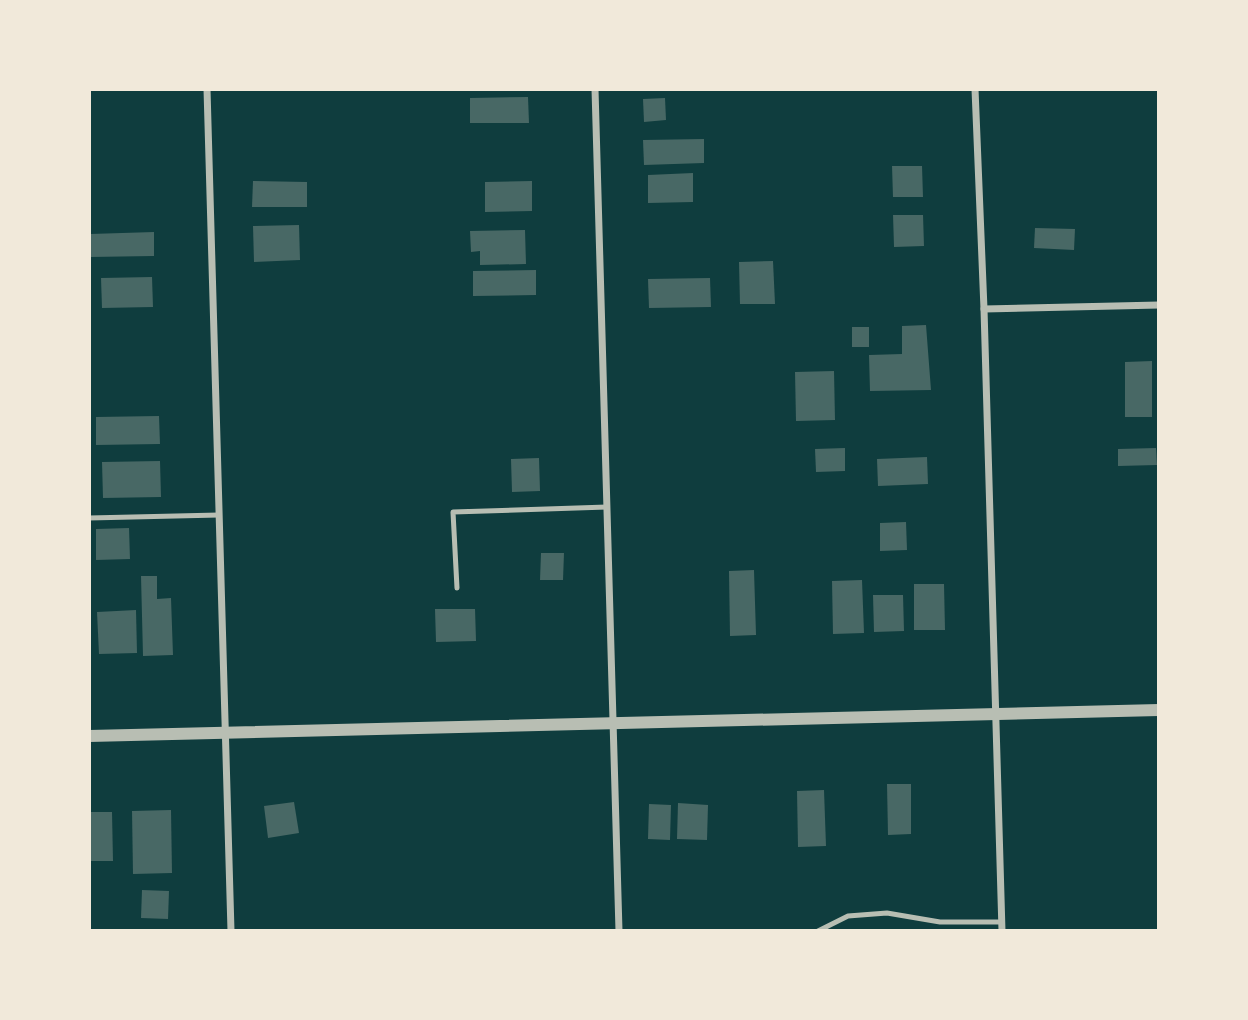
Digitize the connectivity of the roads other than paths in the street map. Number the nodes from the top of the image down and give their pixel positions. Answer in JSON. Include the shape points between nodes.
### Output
{"nodes":[{"id":1,"x":207,"y":89,"type":"edge"},
{"id":2,"x":595,"y":89,"type":"edge"},
{"id":3,"x":975,"y":89,"type":"edge"},
{"id":4,"x":1159,"y":305,"type":"edge"},
{"id":5,"x":984,"y":309,"type":"junction"},
{"id":6,"x":607,"y":507,"type":"junction"},
{"id":7,"x":219,"y":515,"type":"junction"},
{"id":8,"x":89,"y":518,"type":"edge"},
{"id":9,"x":457,"y":588,"type":"dead end"},
{"id":10,"x":1159,"y":710,"type":"edge"},
{"id":11,"x":995,"y":714,"type":"junction"},
{"id":12,"x":614,"y":723,"type":"junction"},
{"id":13,"x":226,"y":732,"type":"junction"},
{"id":14,"x":89,"y":736,"type":"edge"},
{"id":15,"x":1002,"y":922,"type":"junction"},
{"id":16,"x":232,"y":931,"type":"edge"},
{"id":17,"x":620,"y":931,"type":"edge"},
{"id":18,"x":818,"y":931,"type":"edge"},
{"id":19,"x":1002,"y":931,"type":"edge"}],
"edges":[{"from":1,"to":7,"type":"street"},
{"from":2,"to":6,"type":"street"},
{"from":3,"to":5,"type":"street"},
{"from":4,"to":5,"type":"street"},
{"from":5,"to":11,"type":"street"},
{"from":6,"to":9,"type":"lane","via":[[453,512]]},
{"from":6,"to":12,"type":"street"},
{"from":7,"to":8,"type":"lane"},
{"from":7,"to":13,"type":"street"},
{"from":10,"to":11,"type":"street"},
{"from":11,"to":12,"type":"street"},
{"from":11,"to":15,"type":"street"},
{"from":12,"to":13,"type":"street"},
{"from":12,"to":17,"type":"street"},
{"from":13,"to":14,"type":"street"},
{"from":13,"to":16,"type":"street"},
{"from":15,"to":18,"type":"lane","via":[[940,922],[887,913],[848,916]]},
{"from":15,"to":19,"type":"street"}]}
